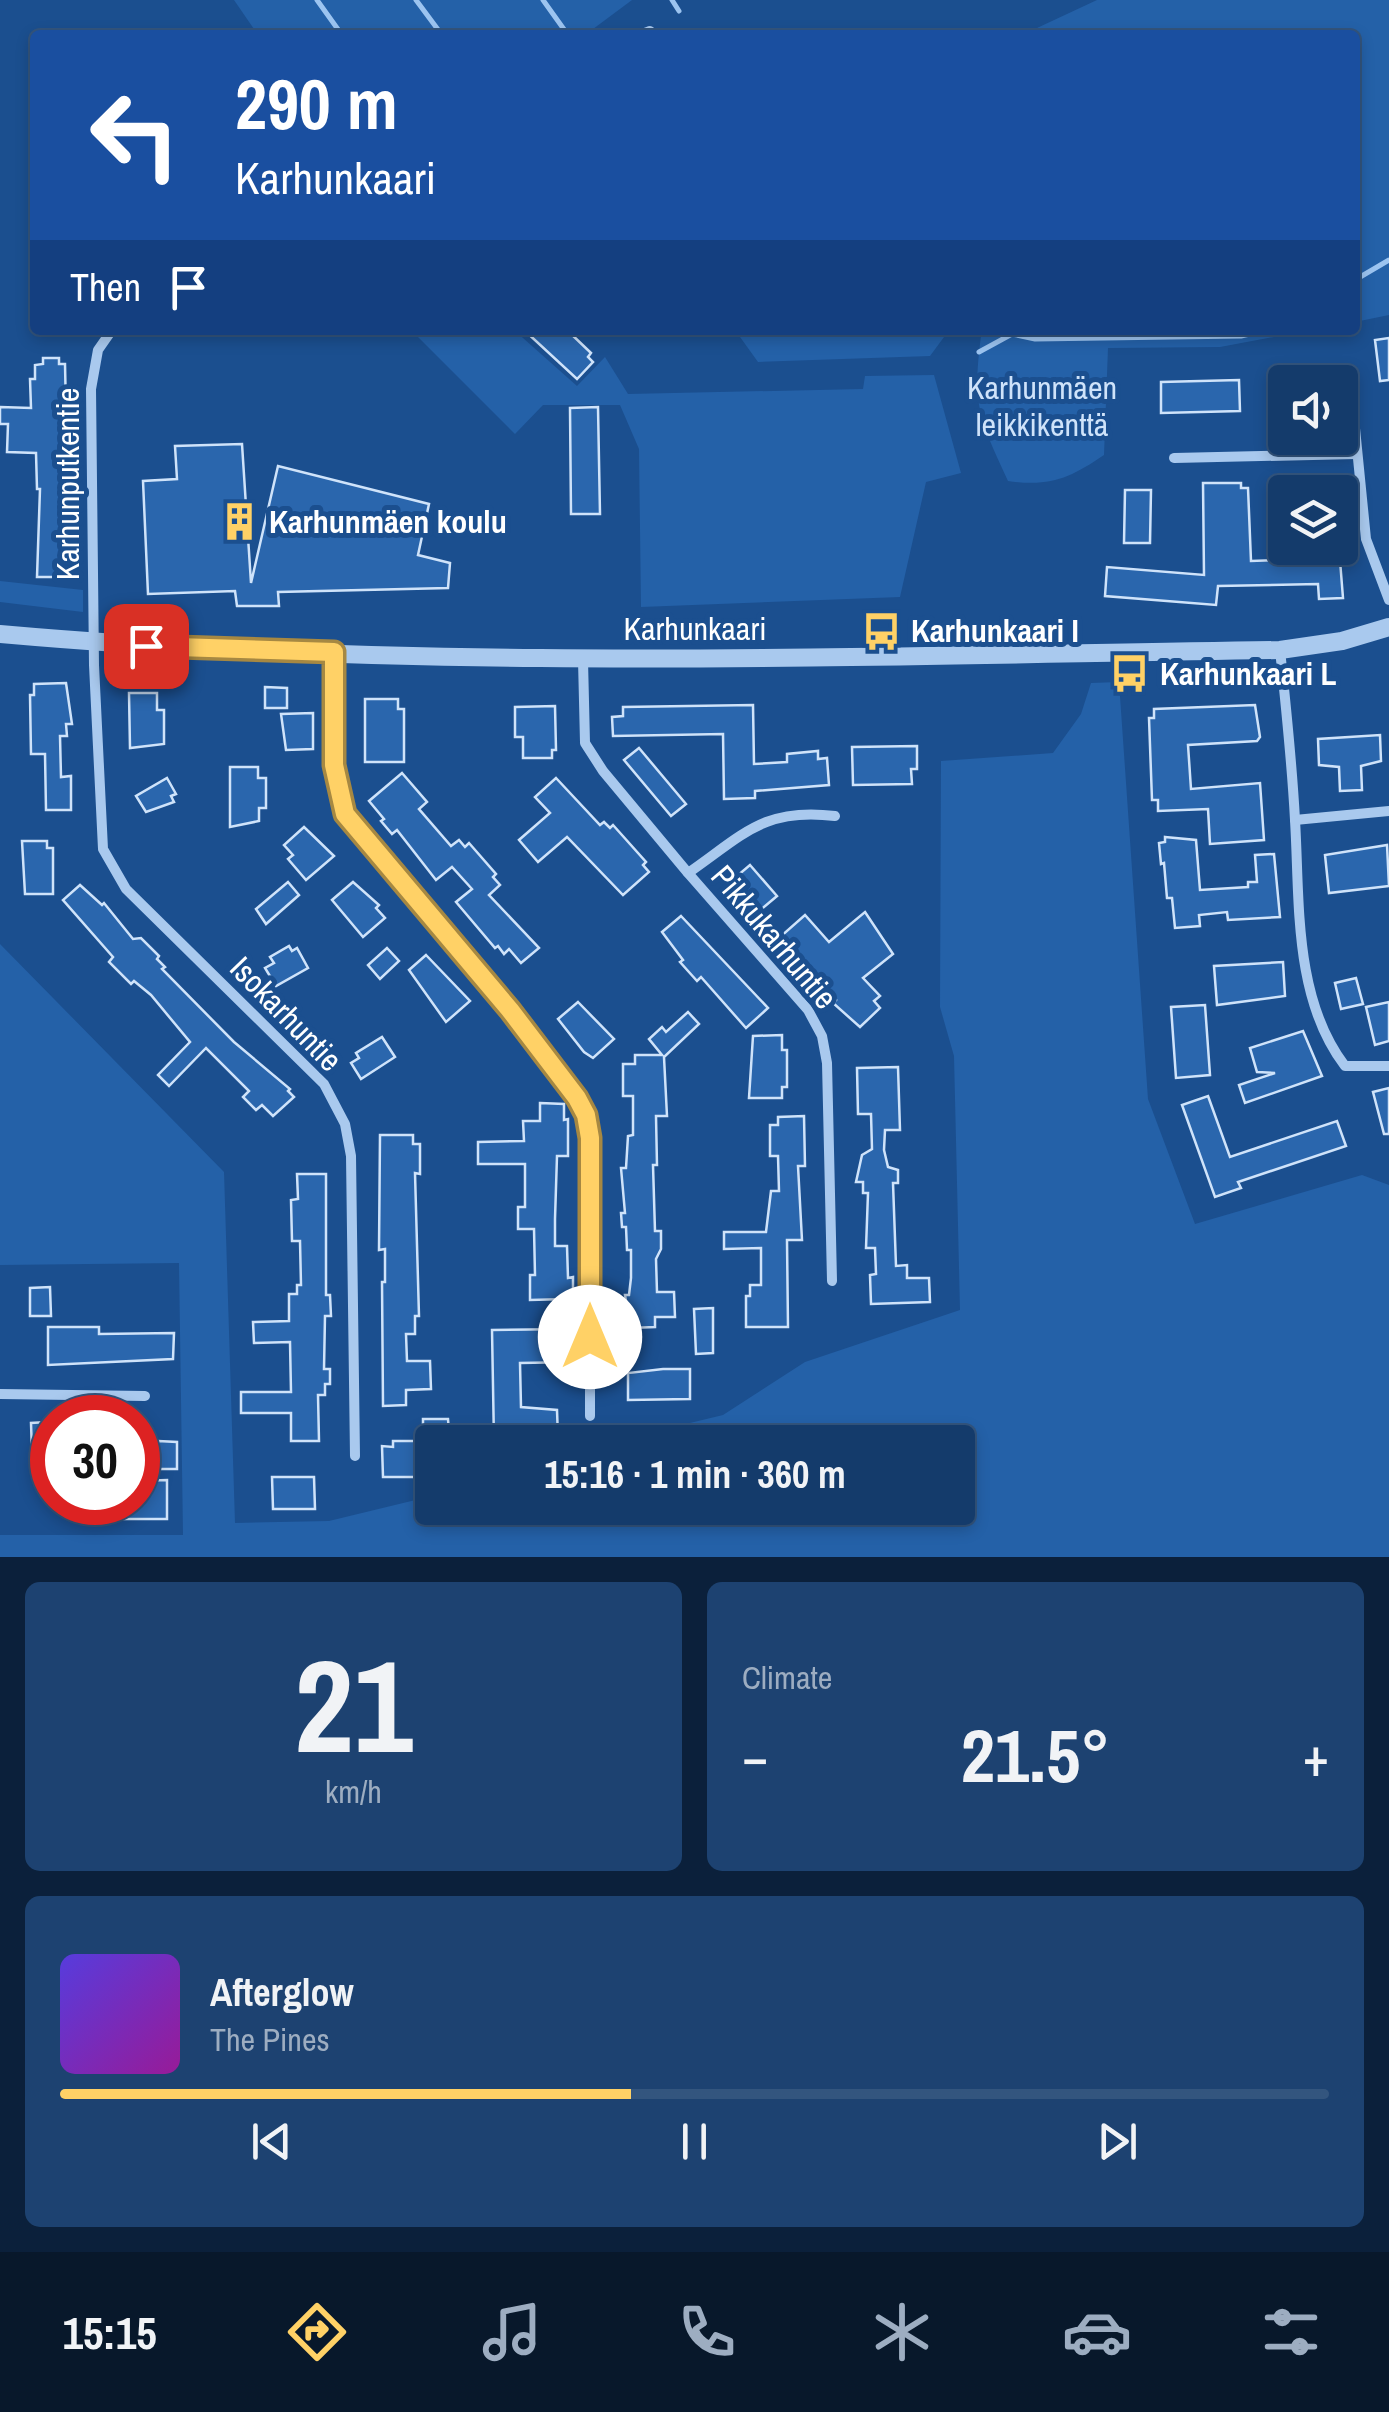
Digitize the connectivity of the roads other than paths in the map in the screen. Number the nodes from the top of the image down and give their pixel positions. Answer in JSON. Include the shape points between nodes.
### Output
{"nodes":[{"id":1,"x":108,"y":335,"type":"edge"},
{"id":2,"x":1310,"y":455,"type":"edge"},
{"id":3,"x":1356,"y":455,"type":"edge"},
{"id":4,"x":1174,"y":458,"type":"dead end"},
{"id":5,"x":1389,"y":600,"type":"edge"},
{"id":6,"x":1389,"y":627,"type":"edge"},
{"id":7,"x":0,"y":634,"type":"edge"},
{"id":8,"x":94,"y":643,"type":"junction"},
{"id":9,"x":1280,"y":650,"type":"junction"},
{"id":10,"x":334,"y":652,"type":"junction"},
{"id":11,"x":582,"y":660,"type":"junction"},
{"id":12,"x":1389,"y":811,"type":"edge"},
{"id":13,"x":835,"y":816,"type":"dead end"},
{"id":14,"x":1295,"y":820,"type":"junction"},
{"id":15,"x":688,"y":873,"type":"junction"},
{"id":16,"x":1389,"y":1066,"type":"edge"},
{"id":17,"x":832,"y":1281,"type":"dead end"},
{"id":18,"x":0,"y":1394,"type":"edge"},
{"id":19,"x":73,"y":1395,"type":"edge"},
{"id":20,"x":590,"y":1416,"type":"dead end"},
{"id":21,"x":355,"y":1456,"type":"dead end"}],
"edges":[{"from":1,"to":8,"type":"street","name":"Karhunputkentie","via":[[98,350],[91,389]]},
{"from":2,"to":4,"type":"street"},
{"from":3,"to":5,"type":"street","via":[[1366,539]]},
{"from":6,"to":9,"type":"street","name":"Karhunkaari"},
{"from":7,"to":8,"type":"street","name":"Karhunkaari"},
{"from":8,"to":10,"type":"street","name":"Karhunkaari"},
{"from":8,"to":21,"type":"street","name":"Isokarhuntie","via":[[103,849],[126,890],[324,1084],[345,1124]]},
{"from":9,"to":11,"type":"street","name":"Karhunkaari"},
{"from":9,"to":14,"type":"street"},
{"from":10,"to":11,"type":"street","name":"Karhunkaari"},
{"from":10,"to":20,"type":"street","via":[[334,765],[345,814],[510,1010],[586,1115]]},
{"from":11,"to":15,"type":"street","name":"Pikkukarhuntie","via":[[585,743]]},
{"from":12,"to":14,"type":"street"},
{"from":13,"to":15,"type":"street","via":[[798,811],[766,819]]},
{"from":14,"to":16,"type":"street","via":[[1300,933],[1329,1046],[1345,1066]]},
{"from":15,"to":17,"type":"street","name":"Pikkukarhuntie","via":[[808,1010],[822,1036]]},
{"from":18,"to":19,"type":"street"}]}
